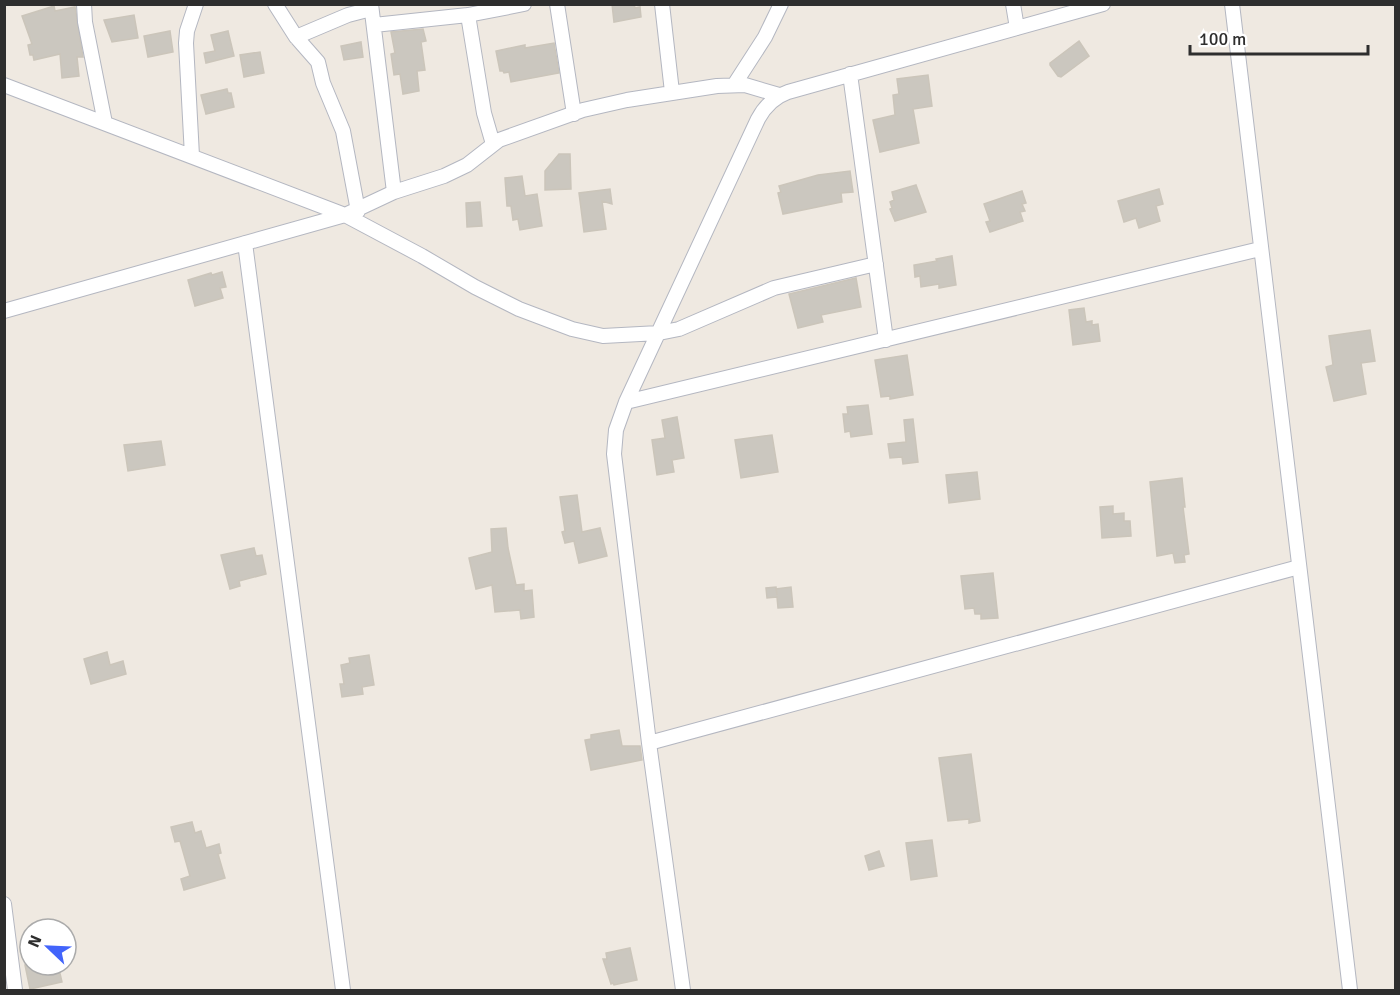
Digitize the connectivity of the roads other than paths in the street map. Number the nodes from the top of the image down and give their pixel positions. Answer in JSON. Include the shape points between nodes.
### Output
{"nodes":[{"id":1,"x":84,"y":4,"type":"edge"},
{"id":2,"x":196,"y":4,"type":"edge"},
{"id":3,"x":275,"y":4,"type":"edge"},
{"id":4,"x":524,"y":4,"type":"edge"},
{"id":5,"x":557,"y":4,"type":"edge"},
{"id":6,"x":662,"y":4,"type":"edge"},
{"id":7,"x":781,"y":4,"type":"edge"},
{"id":8,"x":1013,"y":4,"type":"edge"},
{"id":9,"x":1103,"y":4,"type":"edge"},
{"id":10,"x":1233,"y":4,"type":"edge"},
{"id":11,"x":371,"y":7,"type":"edge"},
{"id":12,"x":468,"y":15,"type":"junction"},
{"id":13,"x":374,"y":25,"type":"junction"},
{"id":14,"x":1017,"y":28,"type":"junction"},
{"id":15,"x":296,"y":36,"type":"junction"},
{"id":16,"x":849,"y":74,"type":"junction"},
{"id":17,"x":4,"y":85,"type":"edge"},
{"id":18,"x":734,"y":85,"type":"junction"},
{"id":19,"x":672,"y":92,"type":"junction"},
{"id":20,"x":779,"y":95,"type":"junction"},
{"id":21,"x":574,"y":114,"type":"junction"},
{"id":22,"x":105,"y":123,"type":"junction"},
{"id":23,"x":493,"y":144,"type":"junction"},
{"id":24,"x":192,"y":156,"type":"junction"},
{"id":25,"x":394,"y":192,"type":"junction"},
{"id":26,"x":352,"y":213,"type":"junction"},
{"id":27,"x":246,"y":243,"type":"junction"},
{"id":28,"x":1260,"y":249,"type":"junction"},
{"id":29,"x":876,"y":264,"type":"junction"},
{"id":30,"x":4,"y":311,"type":"edge"},
{"id":31,"x":660,"y":333,"type":"junction"},
{"id":32,"x":886,"y":340,"type":"junction"},
{"id":33,"x":626,"y":402,"type":"junction"},
{"id":34,"x":1299,"y":567,"type":"junction"},
{"id":35,"x":649,"y":743,"type":"junction"},
{"id":36,"x":4,"y":904,"type":"edge"},
{"id":37,"x":15,"y":990,"type":"edge"},
{"id":38,"x":343,"y":990,"type":"edge"},
{"id":39,"x":683,"y":990,"type":"edge"},
{"id":40,"x":1350,"y":990,"type":"edge"}],
"edges":[{"from":1,"to":22,"type":"street"},
{"from":2,"to":24,"type":"street","via":[[186,43]]},
{"from":3,"to":15,"type":"street"},
{"from":4,"to":12,"type":"street"},
{"from":5,"to":21,"type":"street"},
{"from":6,"to":19,"type":"street"},
{"from":7,"to":18,"type":"street"},
{"from":8,"to":14,"type":"street"},
{"from":9,"to":14,"type":"street"},
{"from":10,"to":28,"type":"street"},
{"from":11,"to":13,"type":"street"},
{"from":11,"to":15,"type":"street"},
{"from":12,"to":13,"type":"street"},
{"from":12,"to":23,"type":"street"},
{"from":13,"to":25,"type":"street"},
{"from":14,"to":16,"type":"street"},
{"from":15,"to":26,"type":"street","via":[[318,62],[340,121]]},
{"from":16,"to":20,"type":"street"},
{"from":16,"to":29,"type":"street"},
{"from":17,"to":22,"type":"street"},
{"from":18,"to":19,"type":"street"},
{"from":18,"to":20,"type":"street"},
{"from":19,"to":21,"type":"street"},
{"from":20,"to":31,"type":"street","via":[[758,119]]},
{"from":21,"to":23,"type":"street"},
{"from":22,"to":24,"type":"street"},
{"from":23,"to":25,"type":"street","via":[[467,165]]},
{"from":24,"to":26,"type":"street"},
{"from":25,"to":26,"type":"street"},
{"from":26,"to":27,"type":"street"},
{"from":26,"to":31,"type":"street","via":[[519,309],[588,334]]},
{"from":27,"to":30,"type":"street"},
{"from":27,"to":38,"type":"street"},
{"from":28,"to":32,"type":"street"},
{"from":28,"to":34,"type":"street"},
{"from":29,"to":31,"type":"street","via":[[774,288]]},
{"from":29,"to":32,"type":"street"},
{"from":31,"to":33,"type":"street"},
{"from":32,"to":33,"type":"street"},
{"from":33,"to":35,"type":"street","via":[[616,430],[614,454]]},
{"from":34,"to":35,"type":"street"},
{"from":34,"to":40,"type":"street"},
{"from":35,"to":39,"type":"street"},
{"from":36,"to":37,"type":"street"}]}
